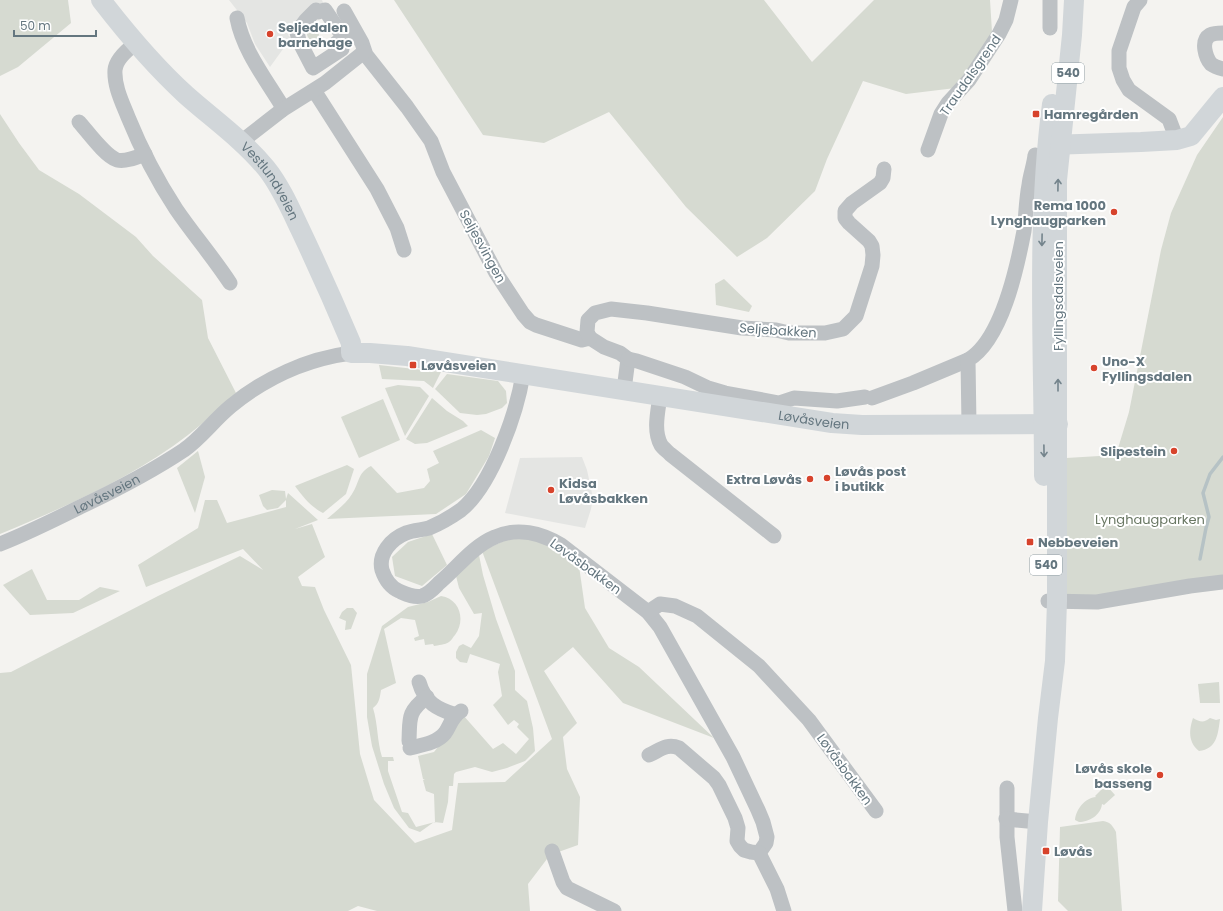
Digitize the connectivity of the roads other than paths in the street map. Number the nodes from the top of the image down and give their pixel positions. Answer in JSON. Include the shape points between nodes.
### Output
{"nodes":[{"id":1,"x":101,"y":0,"type":"edge"},
{"id":2,"x":1011,"y":0,"type":"edge"},
{"id":3,"x":1050,"y":0,"type":"edge"},
{"id":4,"x":1063,"y":0,"type":"edge"},
{"id":5,"x":1074,"y":0,"type":"edge"},
{"id":6,"x":1140,"y":0,"type":"edge"},
{"id":7,"x":344,"y":11,"type":"dead end"},
{"id":8,"x":237,"y":18,"type":"dead end"},
{"id":9,"x":1050,"y":28,"type":"dead end"},
{"id":10,"x":1223,"y":33,"type":"edge"},
{"id":11,"x":135,"y":44,"type":"junction"},
{"id":12,"x":364,"y":52,"type":"junction"},
{"id":13,"x":1223,"y":69,"type":"edge"},
{"id":14,"x":312,"y":92,"type":"junction"},
{"id":15,"x":1223,"y":97,"type":"edge"},
{"id":16,"x":282,"y":110,"type":"junction"},
{"id":17,"x":79,"y":122,"type":"dead end"},
{"id":18,"x":1177,"y":140,"type":"junction"},
{"id":19,"x":241,"y":142,"type":"junction"},
{"id":20,"x":1048,"y":149,"type":"junction"},
{"id":21,"x":928,"y":150,"type":"dead end"},
{"id":22,"x":145,"y":154,"type":"junction"},
{"id":23,"x":884,"y":169,"type":"dead end"},
{"id":24,"x":404,"y":250,"type":"dead end"},
{"id":25,"x":230,"y":283,"type":"dead end"},
{"id":26,"x":590,"y":338,"type":"junction"},
{"id":27,"x":352,"y":353,"type":"junction"},
{"id":28,"x":628,"y":359,"type":"junction"},
{"id":29,"x":968,"y":360,"type":"junction"},
{"id":30,"x":523,"y":374,"type":"junction"},
{"id":31,"x":624,"y":390,"type":"junction"},
{"id":32,"x":660,"y":396,"type":"junction"},
{"id":33,"x":1048,"y":420,"type":"junction"},
{"id":34,"x":969,"y":425,"type":"junction"},
{"id":35,"x":774,"y":536,"type":"dead end"},
{"id":36,"x":0,"y":544,"type":"edge"},
{"id":37,"x":1223,"y":582,"type":"edge"},
{"id":38,"x":1053,"y":601,"type":"junction"},
{"id":39,"x":648,"y":612,"type":"junction"},
{"id":40,"x":420,"y":682,"type":"dead end"},
{"id":41,"x":427,"y":697,"type":"junction"},
{"id":42,"x":649,"y":755,"type":"dead end"},
{"id":43,"x":1007,"y":788,"type":"dead end"},
{"id":44,"x":876,"y":811,"type":"dead end"},
{"id":45,"x":1006,"y":819,"type":"junction"},
{"id":46,"x":1038,"y":822,"type":"junction"},
{"id":47,"x":552,"y":851,"type":"dead end"},
{"id":48,"x":759,"y":853,"type":"junction"},
{"id":49,"x":614,"y":911,"type":"edge"},
{"id":50,"x":784,"y":911,"type":"edge"},
{"id":51,"x":1016,"y":911,"type":"edge"},
{"id":52,"x":1032,"y":911,"type":"edge"}],
"edges":[{"from":1,"to":11,"type":"main road","name":"Vestlundveien"},
{"from":2,"to":21,"type":"street","name":"Traudalsgrend","via":[[999,34],[941,114]]},
{"from":3,"to":9,"type":"street"},
{"from":4,"to":20,"type":"main road","name":"Fyllingsdalsveien","number":"540"},
{"from":5,"to":20,"type":"main road","name":"Fyllingsdalsveien","number":"540","via":[[1072,35]]},
{"from":6,"to":18,"type":"street","via":[[1134,7],[1119,52],[1119,68],[1129,90],[1169,119]]},
{"from":7,"to":12,"type":"street","name":"Seljesvingen","via":[[362,43]]},
{"from":8,"to":16,"type":"street","via":[[247,46]]},
{"from":10,"to":13,"type":"street","via":[[1210,35],[1205,46],[1206,56],[1211,63]]},
{"from":11,"to":19,"type":"main road","name":"Vestlundveien","via":[[187,96]]},
{"from":11,"to":22,"type":"street","via":[[120,58],[115,68],[116,81],[136,137]]},
{"from":12,"to":14,"type":"street"},
{"from":12,"to":26,"type":"street","name":"Seljesvingen","via":[[430,141],[443,172],[487,257],[523,314],[536,326],[582,340]]},
{"from":14,"to":16,"type":"street"},
{"from":14,"to":24,"type":"street","via":[[317,95],[377,189],[397,228]]},
{"from":15,"to":18,"type":"main road","via":[[1191,136]]},
{"from":16,"to":19,"type":"street"},
{"from":17,"to":22,"type":"street","via":[[104,152],[117,160]]},
{"from":18,"to":20,"type":"main road"},
{"from":19,"to":27,"type":"main road","name":"Vestlundveien","via":[[267,169],[288,204],[322,275],[351,343]]},
{"from":20,"to":29,"type":"street","name":"Løvåsveien","via":[[1029,183],[1024,229],[1013,281],[995,329],[975,356]]},
{"from":20,"to":33,"type":"main road","name":"Fyllingsdalsveien","number":"540","via":[[1057,180]]},
{"from":22,"to":25,"type":"street","via":[[176,209]]},
{"from":23,"to":26,"type":"street","name":"Seljebakken","via":[[880,182],[845,210],[845,218],[869,242],[873,255],[856,316],[842,329],[825,333],[790,334],[776,330],[742,328],[611,309],[595,313],[588,320],[587,332]]},
{"from":26,"to":28,"type":"street","name":"Seljesvingen"},
{"from":27,"to":30,"type":"main road","name":"Løvåsveien","via":[[407,356]]},
{"from":27,"to":36,"type":"street","name":"Løvåsveien","via":[[284,372],[231,406],[185,449],[132,482]]},
{"from":28,"to":29,"type":"street","name":"Løvåsveien","via":[[685,377],[714,390],[780,404],[794,398],[837,401],[868,398]]},
{"from":28,"to":31,"type":"street"},
{"from":29,"to":34,"type":"street"},
{"from":30,"to":31,"type":"main road","name":"Løvåsveien"},
{"from":30,"to":39,"type":"street","name":"Løvåsbakken","via":[[502,443],[484,483],[473,498],[455,514],[441,523],[399,536],[391,543],[382,556],[381,566],[387,582],[395,589],[412,596],[423,595],[430,592],[474,550],[490,539],[523,532],[541,535],[561,545]]},
{"from":31,"to":32,"type":"main road","name":"Løvåsveien"},
{"from":32,"to":34,"type":"main road","name":"Løvåsveien","via":[[832,423]]},
{"from":32,"to":35,"type":"street","via":[[657,425],[661,446]]},
{"from":33,"to":34,"type":"main road","name":"Løvåsveien"},
{"from":33,"to":38,"type":"main road","number":"540"},
{"from":37,"to":38,"type":"street","via":[[1097,602]]},
{"from":38,"to":46,"type":"main road","number":"540","via":[[1055,661]]},
{"from":39,"to":44,"type":"street","name":"Løvåsbakken","via":[[660,604],[675,606],[697,616],[759,666],[809,720]]},
{"from":39,"to":48,"type":"street","name":"Løvåsbakken","via":[[667,637],[753,798],[764,822],[767,838]]},
{"from":40,"to":41,"type":"street"},
{"from":41,"to":41,"type":"street","via":[[411,713],[410,745],[428,744],[443,735],[458,713],[436,708]]},
{"from":42,"to":48,"type":"street","via":[[666,747],[679,748],[714,778],[720,785],[735,818],[738,828],[737,841],[740,846],[744,850]]},
{"from":43,"to":45,"type":"street"},
{"from":45,"to":46,"type":"street"},
{"from":45,"to":51,"type":"street"},
{"from":46,"to":52,"type":"main road","number":"540"},
{"from":47,"to":49,"type":"street","via":[[567,888]]},
{"from":48,"to":50,"type":"street","via":[[777,889]]}]}
